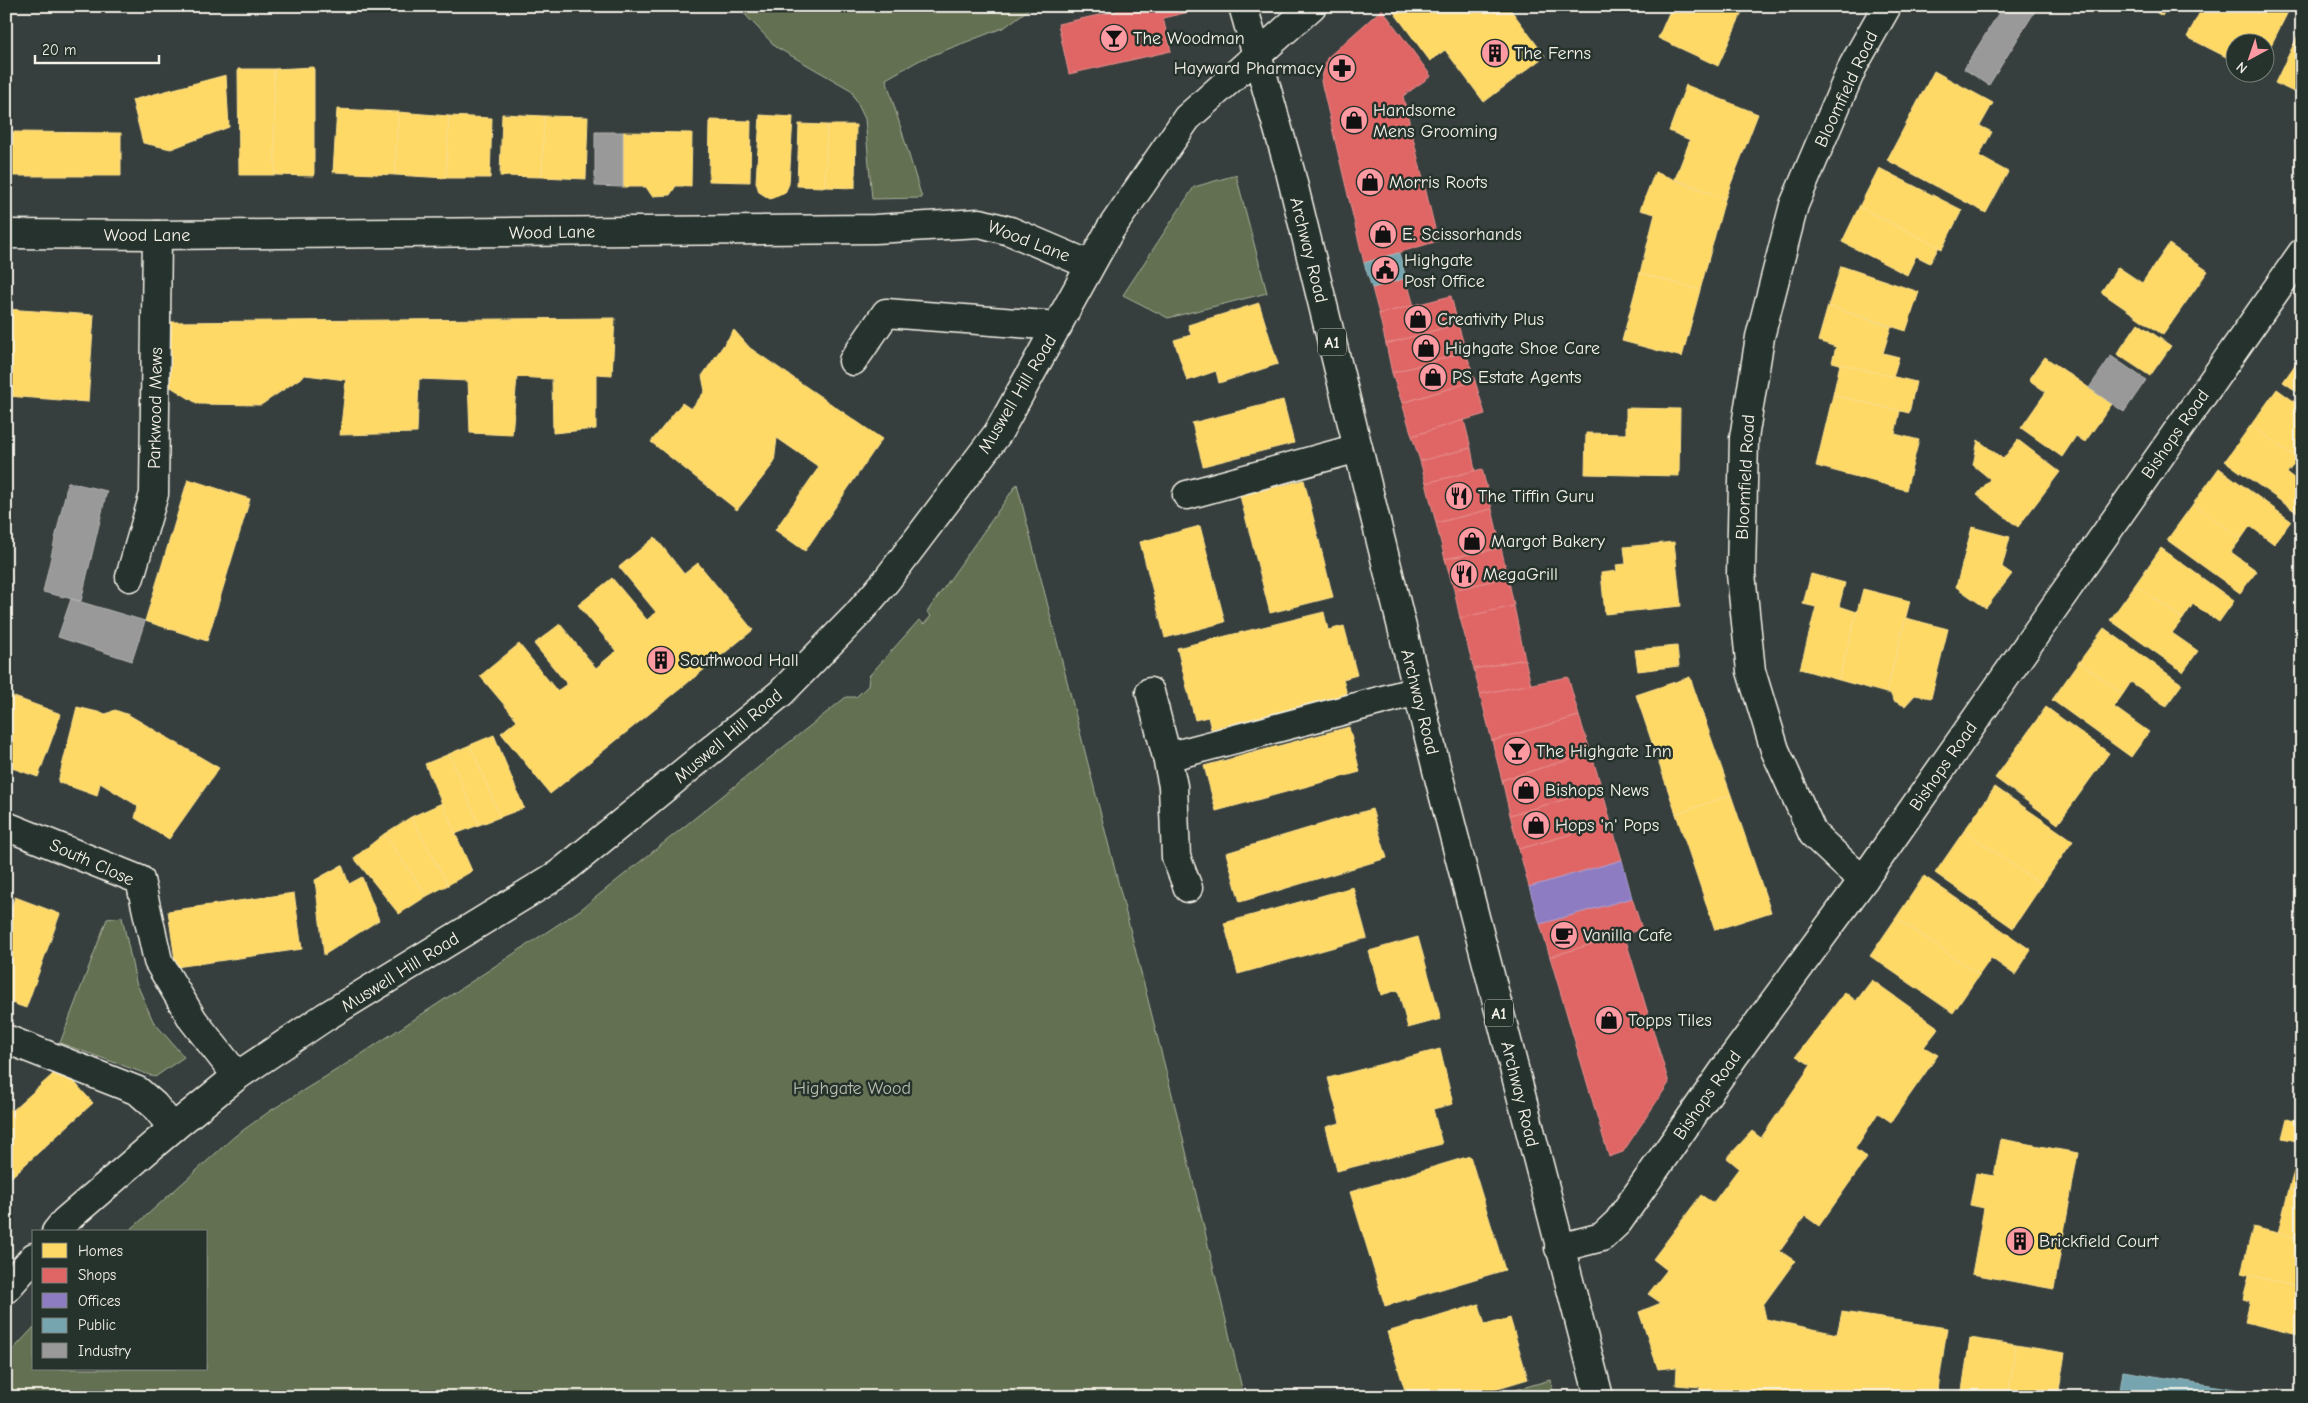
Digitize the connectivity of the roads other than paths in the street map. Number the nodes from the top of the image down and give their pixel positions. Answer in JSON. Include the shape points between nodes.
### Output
{"nodes":[{"id":1,"x":1243,"y":6,"type":"edge"},
{"id":2,"x":1312,"y":6,"type":"edge"},
{"id":3,"x":1886,"y":6,"type":"edge"},
{"id":4,"x":1256,"y":56,"type":"junction"},
{"id":5,"x":6,"y":234,"type":"edge"},
{"id":6,"x":157,"y":236,"type":"junction"},
{"id":7,"x":2302,"y":253,"type":"edge"},
{"id":8,"x":1090,"y":265,"type":"junction"},
{"id":9,"x":1058,"y":326,"type":"junction"},
{"id":10,"x":853,"y":361,"type":"dead end"},
{"id":11,"x":1358,"y":448,"type":"junction"},
{"id":12,"x":1187,"y":495,"type":"dead end"},
{"id":13,"x":130,"y":577,"type":"dead end"},
{"id":14,"x":1417,"y":691,"type":"junction"},
{"id":15,"x":1150,"y":692,"type":"dead end"},
{"id":16,"x":1168,"y":757,"type":"junction"},
{"id":17,"x":6,"y":826,"type":"edge"},
{"id":18,"x":1864,"y":879,"type":"junction"},
{"id":19,"x":1188,"y":888,"type":"dead end"},
{"id":20,"x":6,"y":1039,"type":"edge"},
{"id":21,"x":237,"y":1076,"type":"junction"},
{"id":22,"x":173,"y":1128,"type":"junction"},
{"id":23,"x":58,"y":1230,"type":"edge"},
{"id":24,"x":1559,"y":1248,"type":"junction"},
{"id":25,"x":32,"y":1259,"type":"edge"},
{"id":26,"x":6,"y":1289,"type":"edge"},
{"id":27,"x":1599,"y":1397,"type":"edge"}],
"edges":[{"from":1,"to":4,"type":"main road","name":"Archway Road","number":"A1"},
{"from":2,"to":4,"type":"main road","name":"Muswell Hill Road"},
{"from":3,"to":18,"type":"main road","name":"Bloomfield Road","via":[[1853,66],[1794,206],[1760,337],[1744,438],[1741,574],[1751,671],[1775,750],[1813,834]]},
{"from":4,"to":8,"type":"main road","name":"Muswell Hill Road","via":[[1187,118],[1110,230]]},
{"from":4,"to":11,"type":"main road","name":"Archway Road","number":"A1","via":[[1290,171]]},
{"from":5,"to":6,"type":"main road","name":"Wood Lane"},
{"from":6,"to":8,"type":"main road","name":"Wood Lane","via":[[875,229],[980,223],[1010,231]]},
{"from":6,"to":13,"type":"main road","name":"Parkwood Mews","via":[[154,494]]},
{"from":7,"to":18,"type":"main road","name":"Bishops Road"},
{"from":8,"to":9,"type":"main road","name":"Muswell Hill Road"},
{"from":9,"to":10,"type":"main road","via":[[886,314]]},
{"from":9,"to":21,"type":"main road","name":"Muswell Hill Road","via":[[998,432],[886,581],[781,692],[559,874]]},
{"from":11,"to":12,"type":"main road"},
{"from":11,"to":14,"type":"main road","name":"Archway Road","number":"A1"},
{"from":14,"to":16,"type":"main road"},
{"from":14,"to":24,"type":"main road","name":"Archway Road","number":"A1"},
{"from":15,"to":16,"type":"main road"},
{"from":16,"to":19,"type":"main road","via":[[1173,786],[1176,857]]},
{"from":17,"to":21,"type":"main road","name":"South Close","via":[[140,880],[158,961],[193,1020]]},
{"from":18,"to":24,"type":"main road","name":"Bishops Road","via":[[1618,1222],[1602,1237]]},
{"from":20,"to":22,"type":"main road","via":[[138,1091]]},
{"from":21,"to":22,"type":"main road","name":"Muswell Hill Road"},
{"from":22,"to":23,"type":"main road","name":"Muswell Hill Road"},
{"from":24,"to":27,"type":"main road","name":"Archway Road","number":"A1"},
{"from":25,"to":26,"type":"main road"}]}
